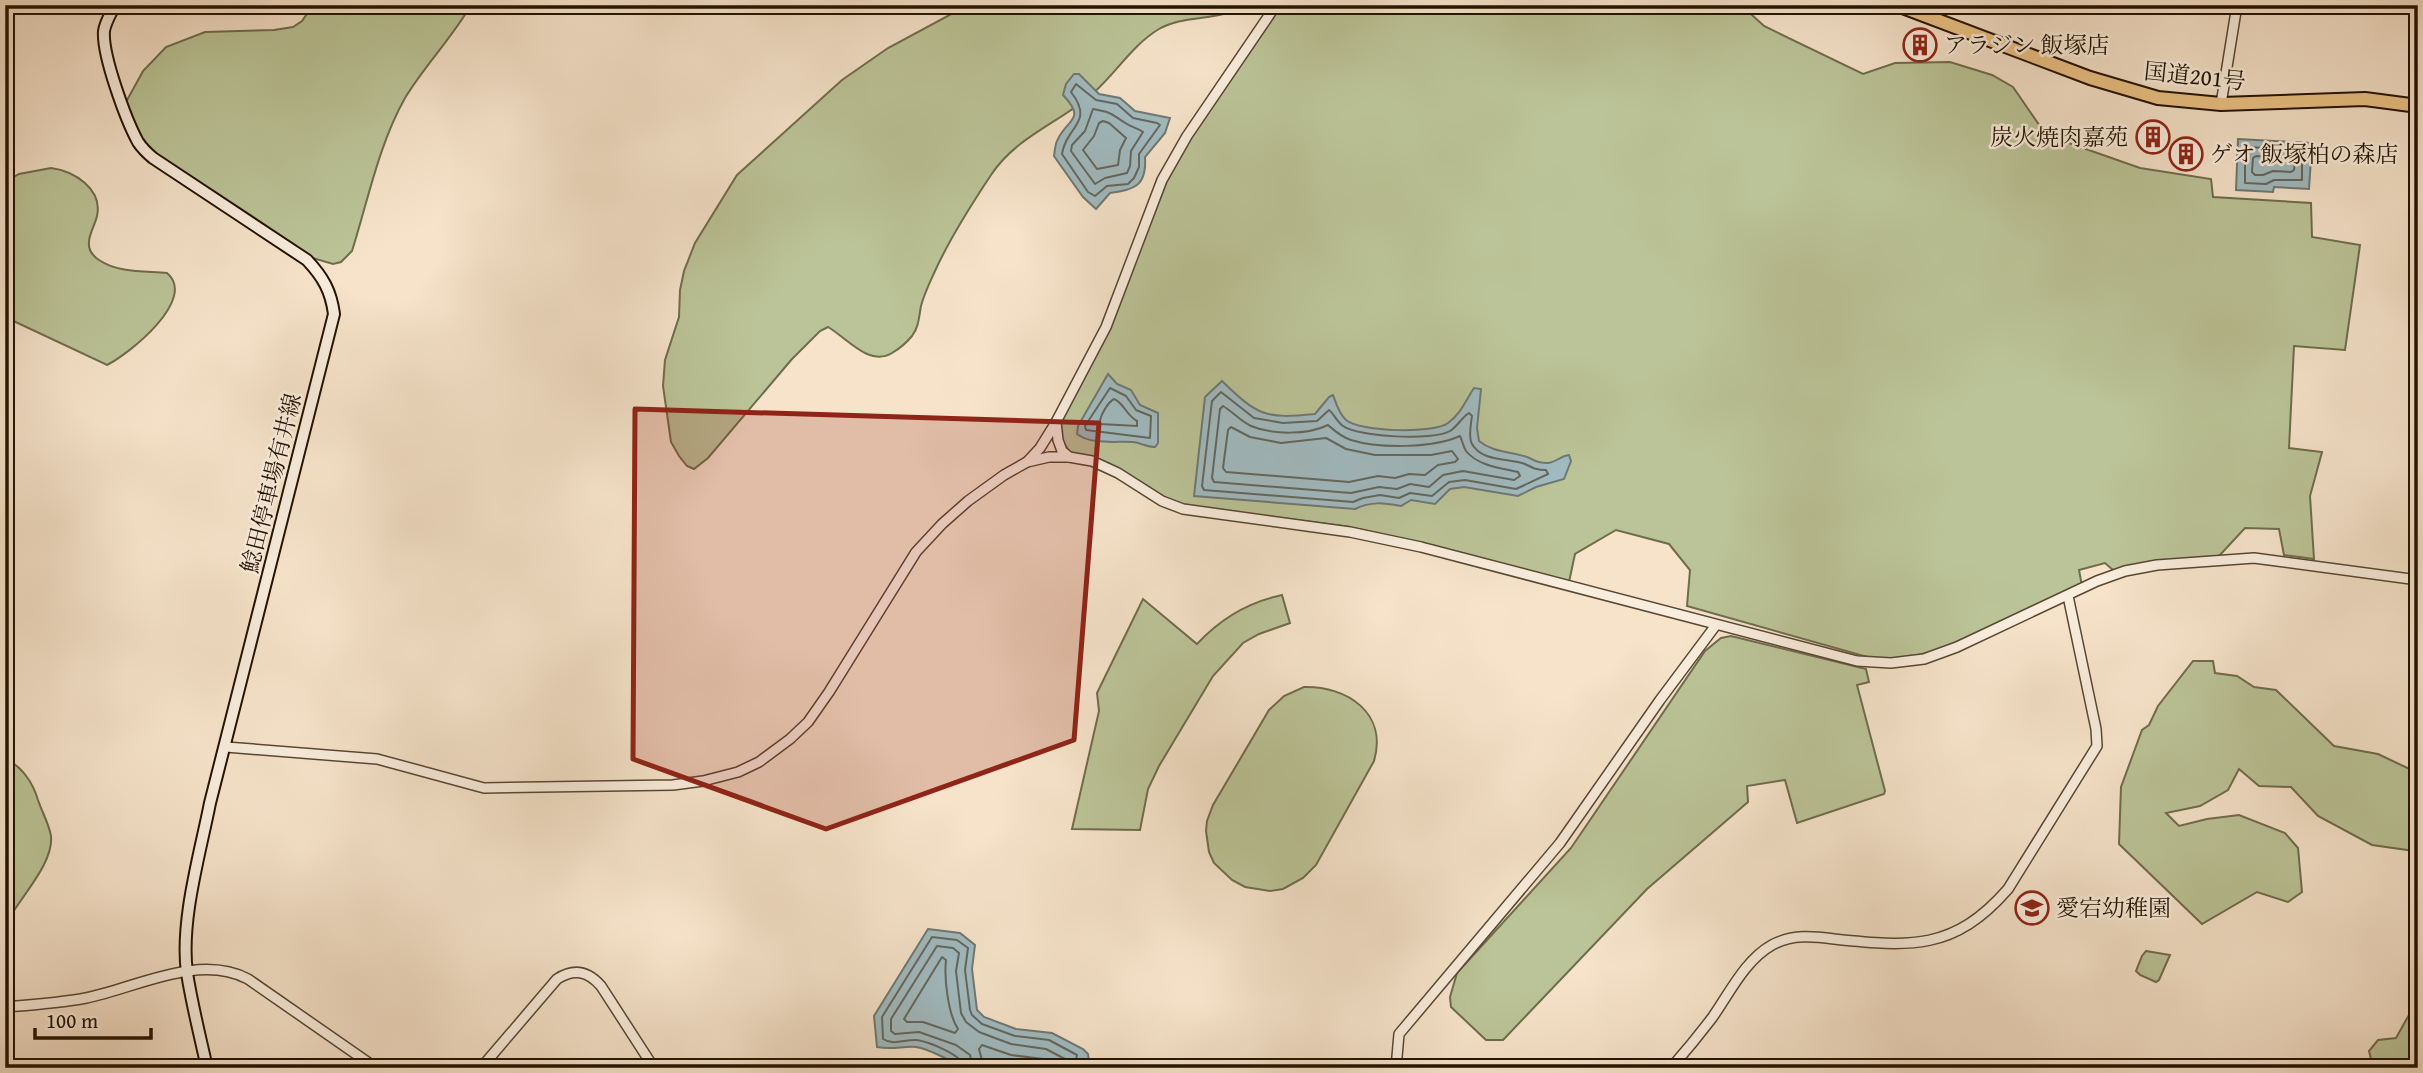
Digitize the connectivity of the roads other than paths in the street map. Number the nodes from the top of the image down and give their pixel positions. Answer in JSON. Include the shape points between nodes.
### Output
{"nodes":[{"id":1,"x":115,"y":5,"type":"edge"},
{"id":2,"x":1276,"y":5,"type":"edge"},
{"id":3,"x":1897,"y":5,"type":"edge"},
{"id":4,"x":2237,"y":5,"type":"edge"},
{"id":5,"x":2221,"y":104,"type":"junction"},
{"id":6,"x":2418,"y":106,"type":"edge"},
{"id":7,"x":1056,"y":422,"type":"junction"},
{"id":8,"x":1069,"y":457,"type":"junction"},
{"id":9,"x":1027,"y":462,"type":"junction"},
{"id":10,"x":2418,"y":580,"type":"edge"},
{"id":11,"x":2068,"y":596,"type":"junction"},
{"id":12,"x":1716,"y":625,"type":"junction"},
{"id":13,"x":226,"y":747,"type":"junction"},
{"id":14,"x":187,"y":971,"type":"junction"},
{"id":15,"x":5,"y":1007,"type":"edge"},
{"id":16,"x":207,"y":1068,"type":"edge"},
{"id":17,"x":376,"y":1068,"type":"edge"},
{"id":18,"x":481,"y":1068,"type":"edge"},
{"id":19,"x":654,"y":1068,"type":"edge"},
{"id":20,"x":1395,"y":1068,"type":"edge"},
{"id":21,"x":1671,"y":1068,"type":"edge"}],
"edges":[{"from":1,"to":13,"type":"main road","name":"鯰田停車場有井線","via":[[104,30],[106,47],[139,143],[153,158],[307,260],[332,296],[334,314],[326,353]]},
{"from":2,"to":7,"type":"street","via":[[1162,180],[1106,327]]},
{"from":3,"to":5,"type":"highway","name":"国道201号","via":[[2090,78],[2158,98]]},
{"from":4,"to":5,"type":"street"},
{"from":5,"to":6,"type":"highway","name":"国道201号","via":[[2365,99]]},
{"from":7,"to":8,"type":"street","via":[[1062,451]]},
{"from":7,"to":9,"type":"street"},
{"from":8,"to":9,"type":"street"},
{"from":8,"to":12,"type":"street","via":[[1106,466],[1183,509],[1350,532],[1421,547]]},
{"from":9,"to":13,"type":"street","via":[[942,524],[916,552],[808,722],[778,749],[738,772],[673,785],[484,788],[377,759]]},
{"from":10,"to":11,"type":"street","via":[[2254,558],[2125,571]]},
{"from":11,"to":12,"type":"street","via":[[1957,647],[1924,659],[1891,663],[1857,661]]},
{"from":11,"to":21,"type":"street","via":[[2097,746],[2008,889],[1970,924],[1921,943],[1888,945],[1807,936],[1771,945],[1749,964]]},
{"from":12,"to":20,"type":"street","via":[[1560,843],[1399,1034]]},
{"from":13,"to":14,"type":"main road","name":"鯰田停車場有井線","via":[[194,882]]},
{"from":14,"to":15,"type":"street","via":[[84,999]]},
{"from":14,"to":16,"type":"main road","name":"鯰田停車場有井線"},
{"from":14,"to":17,"type":"street","via":[[237,974]]},
{"from":18,"to":19,"type":"street","via":[[557,979],[579,972],[601,986]]}]}
